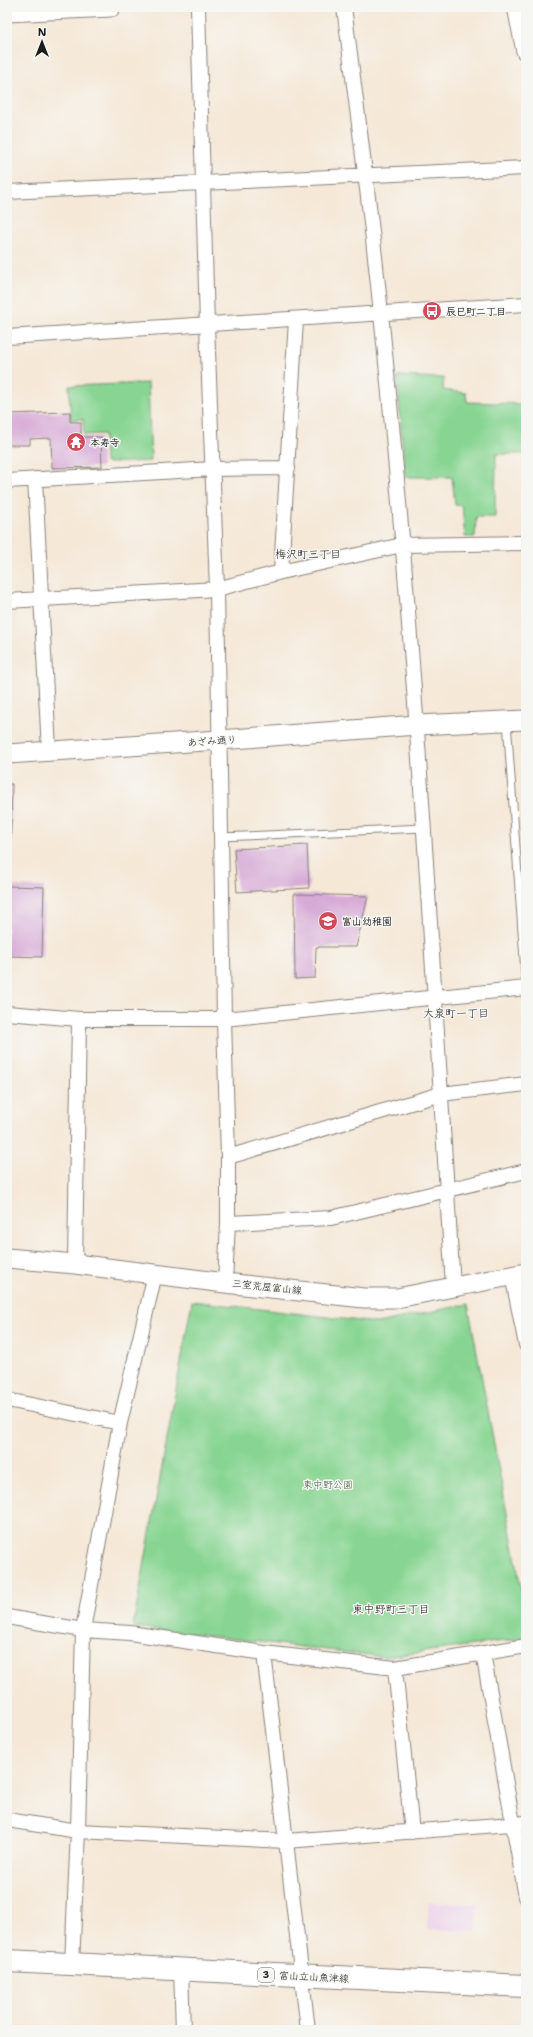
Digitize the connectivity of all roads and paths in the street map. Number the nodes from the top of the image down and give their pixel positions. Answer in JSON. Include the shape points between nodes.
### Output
{"nodes":[{"id":1,"x":111,"y":7,"type":"edge"},
{"id":2,"x":198,"y":7,"type":"edge"},
{"id":3,"x":344,"y":7,"type":"edge"},
{"id":4,"x":517,"y":7,"type":"edge"},
{"id":5,"x":7,"y":12,"type":"edge"},
{"id":6,"x":526,"y":51,"type":"edge"},
{"id":7,"x":526,"y":168,"type":"edge"},
{"id":8,"x":365,"y":175,"type":"junction"},
{"id":9,"x":203,"y":183,"type":"junction"},
{"id":10,"x":7,"y":192,"type":"edge"},
{"id":11,"x":526,"y":304,"type":"edge"},
{"id":12,"x":382,"y":315,"type":"junction"},
{"id":13,"x":296,"y":320,"type":"junction"},
{"id":14,"x":207,"y":325,"type":"junction"},
{"id":15,"x":7,"y":337,"type":"edge"},
{"id":16,"x":288,"y":468,"type":"junction"},
{"id":17,"x":212,"y":469,"type":"junction"},
{"id":18,"x":35,"y":479,"type":"junction"},
{"id":19,"x":7,"y":480,"type":"edge"},
{"id":20,"x":526,"y":543,"type":"edge"},
{"id":21,"x":402,"y":545,"type":"junction"},
{"id":22,"x":282,"y":572,"type":"junction"},
{"id":23,"x":217,"y":589,"type":"junction"},
{"id":24,"x":41,"y":599,"type":"junction"},
{"id":25,"x":7,"y":601,"type":"edge"},
{"id":26,"x":526,"y":720,"type":"edge"},
{"id":27,"x":507,"y":721,"type":"junction"},
{"id":28,"x":417,"y":725,"type":"junction"},
{"id":29,"x":220,"y":740,"type":"junction"},
{"id":30,"x":49,"y":751,"type":"junction"},
{"id":31,"x":7,"y":754,"type":"edge"},
{"id":32,"x":424,"y":828,"type":"junction"},
{"id":33,"x":221,"y":837,"type":"junction"},
{"id":34,"x":526,"y":987,"type":"edge"},
{"id":35,"x":435,"y":997,"type":"junction"},
{"id":36,"x":7,"y":1013,"type":"edge"},
{"id":37,"x":79,"y":1019,"type":"junction"},
{"id":38,"x":224,"y":1019,"type":"junction"},
{"id":39,"x":526,"y":1084,"type":"edge"},
{"id":40,"x":441,"y":1094,"type":"junction"},
{"id":41,"x":228,"y":1157,"type":"junction"},
{"id":42,"x":526,"y":1171,"type":"edge"},
{"id":43,"x":447,"y":1189,"type":"junction"},
{"id":44,"x":228,"y":1223,"type":"junction"},
{"id":45,"x":7,"y":1258,"type":"edge"},
{"id":46,"x":75,"y":1264,"type":"junction"},
{"id":47,"x":155,"y":1274,"type":"junction"},
{"id":48,"x":519,"y":1274,"type":"edge"},
{"id":49,"x":225,"y":1283,"type":"junction"},
{"id":50,"x":454,"y":1286,"type":"junction"},
{"id":51,"x":526,"y":1346,"type":"edge"},
{"id":52,"x":7,"y":1400,"type":"edge"},
{"id":53,"x":120,"y":1423,"type":"junction"},
{"id":54,"x":7,"y":1617,"type":"edge"},
{"id":55,"x":83,"y":1630,"type":"junction"},
{"id":56,"x":526,"y":1646,"type":"edge"},
{"id":57,"x":483,"y":1653,"type":"junction"},
{"id":58,"x":264,"y":1654,"type":"junction"},
{"id":59,"x":395,"y":1668,"type":"junction"},
{"id":60,"x":7,"y":1820,"type":"edge"},
{"id":61,"x":520,"y":1824,"type":"edge"},
{"id":62,"x":78,"y":1831,"type":"junction"},
{"id":63,"x":412,"y":1832,"type":"junction"},
{"id":64,"x":286,"y":1842,"type":"junction"},
{"id":65,"x":526,"y":1897,"type":"edge"},
{"id":66,"x":7,"y":1961,"type":"edge"},
{"id":67,"x":72,"y":1964,"type":"junction"},
{"id":68,"x":181,"y":1970,"type":"junction"},
{"id":69,"x":302,"y":1976,"type":"junction"},
{"id":70,"x":526,"y":1986,"type":"edge"},
{"id":71,"x":183,"y":2030,"type":"edge"},
{"id":72,"x":308,"y":2030,"type":"edge"}],
"edges":[{"from":1,"to":5,"type":"street"},
{"from":2,"to":9,"type":"street"},
{"from":3,"to":8,"type":"street"},
{"from":4,"to":6,"type":"street"},
{"from":7,"to":8,"type":"street"},
{"from":8,"to":9,"type":"street"},
{"from":8,"to":12,"type":"street"},
{"from":9,"to":10,"type":"street"},
{"from":9,"to":14,"type":"street"},
{"from":11,"to":12,"type":"street"},
{"from":12,"to":13,"type":"street"},
{"from":12,"to":21,"type":"street"},
{"from":13,"to":14,"type":"street"},
{"from":13,"to":16,"type":"street"},
{"from":14,"to":15,"type":"street"},
{"from":14,"to":17,"type":"street"},
{"from":16,"to":17,"type":"street"},
{"from":16,"to":22,"type":"street"},
{"from":17,"to":18,"type":"street"},
{"from":17,"to":23,"type":"street"},
{"from":18,"to":19,"type":"street"},
{"from":18,"to":24,"type":"street"},
{"from":20,"to":21,"type":"street"},
{"from":21,"to":22,"type":"street"},
{"from":21,"to":28,"type":"street"},
{"from":22,"to":23,"type":"street"},
{"from":23,"to":24,"type":"street"},
{"from":23,"to":29,"type":"street"},
{"from":24,"to":25,"type":"street"},
{"from":24,"to":30,"type":"street"},
{"from":26,"to":27,"type":"street","name":"あざみ通り"},
{"from":27,"to":28,"type":"street","name":"あざみ通り"},
{"from":27,"to":34,"type":"lane"},
{"from":28,"to":29,"type":"street","name":"あざみ通り"},
{"from":28,"to":32,"type":"street"},
{"from":29,"to":30,"type":"street","name":"あざみ通り"},
{"from":29,"to":33,"type":"street"},
{"from":30,"to":31,"type":"street","name":"あざみ通り"},
{"from":32,"to":33,"type":"lane"},
{"from":32,"to":35,"type":"street"},
{"from":33,"to":38,"type":"street"},
{"from":34,"to":35,"type":"street"},
{"from":35,"to":38,"type":"street"},
{"from":35,"to":40,"type":"street"},
{"from":36,"to":37,"type":"street"},
{"from":37,"to":38,"type":"street"},
{"from":37,"to":46,"type":"street"},
{"from":38,"to":41,"type":"street"},
{"from":39,"to":40,"type":"street"},
{"from":40,"to":41,"type":"street"},
{"from":40,"to":43,"type":"street"},
{"from":41,"to":44,"type":"street"},
{"from":42,"to":43,"type":"street"},
{"from":43,"to":44,"type":"street","via":[[330,1218]]},
{"from":43,"to":50,"type":"street"},
{"from":44,"to":49,"type":"street"},
{"from":45,"to":46,"type":"street","name":"三室荒屋富山線"},
{"from":46,"to":47,"type":"street","name":"三室荒屋富山線"},
{"from":47,"to":49,"type":"street","name":"三室荒屋富山線"},
{"from":47,"to":53,"type":"street"},
{"from":48,"to":50,"type":"street","name":"三室荒屋富山線"},
{"from":48,"to":51,"type":"street"},
{"from":49,"to":50,"type":"street","name":"三室荒屋富山線","via":[[364,1298],[397,1298]]},
{"from":52,"to":53,"type":"street"},
{"from":53,"to":55,"type":"street"},
{"from":54,"to":55,"type":"street"},
{"from":55,"to":58,"type":"street","via":[[130,1633]]},
{"from":55,"to":62,"type":"street"},
{"from":56,"to":57,"type":"street"},
{"from":57,"to":59,"type":"street"},
{"from":57,"to":61,"type":"street"},
{"from":58,"to":59,"type":"street"},
{"from":58,"to":64,"type":"street"},
{"from":59,"to":63,"type":"street"},
{"from":60,"to":62,"type":"street"},
{"from":61,"to":63,"type":"street"},
{"from":61,"to":65,"type":"street"},
{"from":62,"to":64,"type":"street"},
{"from":62,"to":67,"type":"street"},
{"from":63,"to":64,"type":"street"},
{"from":64,"to":69,"type":"street"},
{"from":66,"to":67,"type":"main road","name":"富山立山魚津線","number":"3"},
{"from":67,"to":68,"type":"main road","name":"富山立山魚津線","number":"3"},
{"from":68,"to":69,"type":"main road","name":"富山立山魚津線","number":"3"},
{"from":68,"to":71,"type":"street"},
{"from":69,"to":70,"type":"main road","name":"富山立山魚津線","number":"3"},
{"from":69,"to":72,"type":"street"}]}
